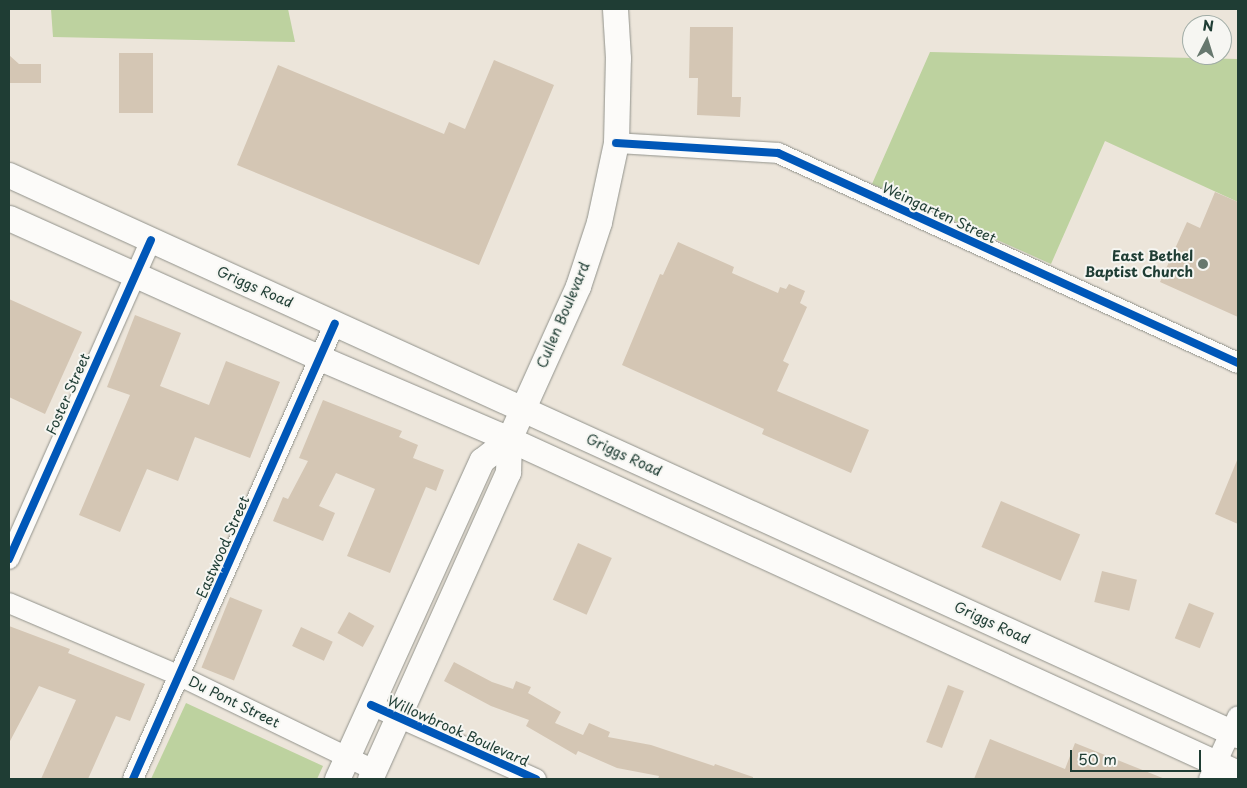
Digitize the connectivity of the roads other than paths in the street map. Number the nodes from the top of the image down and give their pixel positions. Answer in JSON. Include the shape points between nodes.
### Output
{"nodes":[{"id":1,"x":615,"y":9,"type":"edge"},
{"id":2,"x":616,"y":143,"type":"junction"},
{"id":3,"x":9,"y":175,"type":"edge"},
{"id":4,"x":9,"y":218,"type":"edge"},
{"id":5,"x":151,"y":240,"type":"junction"},
{"id":6,"x":135,"y":275,"type":"junction"},
{"id":7,"x":335,"y":324,"type":"junction"},
{"id":8,"x":320,"y":358,"type":"junction"},
{"id":9,"x":1238,"y":363,"type":"edge"},
{"id":10,"x":522,"y":408,"type":"junction"},
{"id":11,"x":509,"y":439,"type":"junction"},
{"id":12,"x":772,"y":522,"type":"junction"},
{"id":13,"x":758,"y":552,"type":"junction"},
{"id":14,"x":9,"y":558,"type":"edge"},
{"id":15,"x":9,"y":603,"type":"edge"},
{"id":16,"x":988,"y":621,"type":"junction"},
{"id":17,"x":975,"y":650,"type":"junction"},
{"id":18,"x":180,"y":676,"type":"junction"},
{"id":19,"x":370,"y":704,"type":"junction"},
{"id":20,"x":399,"y":718,"type":"junction"},
{"id":21,"x":1236,"y":728,"type":"edge"},
{"id":22,"x":347,"y":757,"type":"junction"},
{"id":23,"x":1221,"y":772,"type":"edge"},
{"id":24,"x":372,"y":775,"type":"edge"},
{"id":25,"x":133,"y":779,"type":"edge"},
{"id":26,"x":337,"y":779,"type":"edge"},
{"id":27,"x":536,"y":779,"type":"edge"}],
"edges":[{"from":1,"to":2,"type":"main road","name":"Cullen Boulevard","via":[[618,58]]},
{"from":2,"to":9,"type":"street","name":"Weingarten Street","via":[[778,154]]},
{"from":2,"to":10,"type":"main road","name":"Cullen Boulevard","via":[[599,222],[578,286]]},
{"from":3,"to":5,"type":"main road","name":"Griggs Road"},
{"from":4,"to":6,"type":"main road"},
{"from":5,"to":6,"type":"street","name":"Foster Street"},
{"from":5,"to":7,"type":"main road","name":"Griggs Road"},
{"from":6,"to":8,"type":"main road"},
{"from":6,"to":14,"type":"street","name":"Foster Street"},
{"from":7,"to":8,"type":"street","name":"Eastwood Street"},
{"from":7,"to":10,"type":"main road","name":"Griggs Road"},
{"from":8,"to":11,"type":"main road"},
{"from":8,"to":18,"type":"street","name":"Eastwood Street"},
{"from":10,"to":11,"type":"main road","name":"Cullen Boulevard"},
{"from":10,"to":12,"type":"main road","name":"Griggs Road"},
{"from":11,"to":13,"type":"main road"},
{"from":11,"to":19,"type":"main road","name":"Cullen Boulevard","via":[[482,460]]},
{"from":11,"to":20,"type":"main road","name":"Cullen Boulevard","via":[[508,472]]},
{"from":12,"to":13,"type":"main road"},
{"from":12,"to":16,"type":"main road","name":"Griggs Road"},
{"from":13,"to":17,"type":"main road"},
{"from":15,"to":18,"type":"street","name":"Du Pont Street"},
{"from":16,"to":17,"type":"main road"},
{"from":16,"to":21,"type":"main road","name":"Griggs Road"},
{"from":17,"to":23,"type":"main road"},
{"from":18,"to":22,"type":"street","name":"Du Pont Street"},
{"from":18,"to":25,"type":"street","name":"Eastwood Street"},
{"from":19,"to":20,"type":"street","name":"Willowbrook Boulevard"},
{"from":19,"to":22,"type":"main road","name":"Cullen Boulevard"},
{"from":20,"to":24,"type":"main road","name":"Cullen Boulevard"},
{"from":20,"to":27,"type":"street","name":"Willowbrook Boulevard"},
{"from":21,"to":23,"type":"street"},
{"from":22,"to":24,"type":"street","name":"Du Pont Street"},
{"from":22,"to":26,"type":"main road","name":"Cullen Boulevard"}]}
